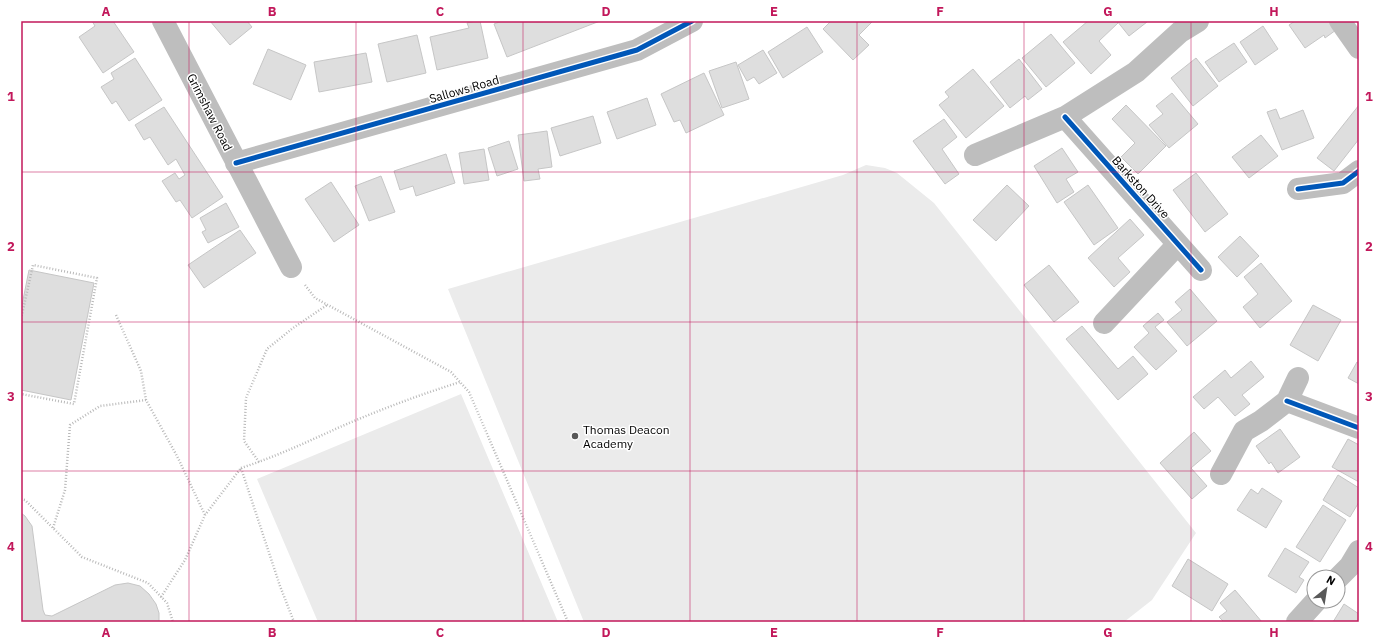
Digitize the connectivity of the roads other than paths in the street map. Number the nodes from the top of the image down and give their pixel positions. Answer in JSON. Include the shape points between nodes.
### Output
{"nodes":[{"id":1,"x":163,"y":21,"type":"edge"},
{"id":2,"x":692,"y":21,"type":"edge"},
{"id":3,"x":1198,"y":21,"type":"edge"},
{"id":4,"x":1340,"y":21,"type":"edge"},
{"id":5,"x":1359,"y":48,"type":"edge"},
{"id":6,"x":1065,"y":116,"type":"junction"},
{"id":7,"x":975,"y":155,"type":"dead end"},
{"id":8,"x":236,"y":163,"type":"junction"},
{"id":9,"x":1359,"y":171,"type":"edge"},
{"id":10,"x":1298,"y":189,"type":"dead end"},
{"id":11,"x":1178,"y":244,"type":"junction"},
{"id":12,"x":291,"y":267,"type":"road end"},
{"id":13,"x":1201,"y":270,"type":"dead end"},
{"id":14,"x":1104,"y":324,"type":"dead end"},
{"id":15,"x":1298,"y":378,"type":"dead end"},
{"id":16,"x":1287,"y":401,"type":"junction"},
{"id":17,"x":1359,"y":428,"type":"edge"},
{"id":18,"x":1221,"y":474,"type":"dead end"},
{"id":19,"x":1309,"y":609,"type":"edge"},
{"id":20,"x":1297,"y":622,"type":"edge"}],
"edges":[{"from":1,"to":8,"type":"street","name":"Grimshaw Road"},
{"from":2,"to":8,"type":"street","name":"Sallows Road","via":[[637,50]]},
{"from":3,"to":6,"type":"street","via":[[1180,32],[1136,72]]},
{"from":4,"to":5,"type":"street"},
{"from":6,"to":7,"type":"street"},
{"from":6,"to":11,"type":"street","name":"Barkston Drive"},
{"from":8,"to":12,"type":"street","name":"Grimshaw Road"},
{"from":9,"to":10,"type":"street","via":[[1343,183]]},
{"from":11,"to":13,"type":"street","name":"Barkston Drive"},
{"from":11,"to":14,"type":"street"},
{"from":15,"to":16,"type":"street"},
{"from":16,"to":17,"type":"street"},
{"from":16,"to":18,"type":"street","via":[[1244,431]]},
{"from":19,"to":20,"type":"street"}]}
